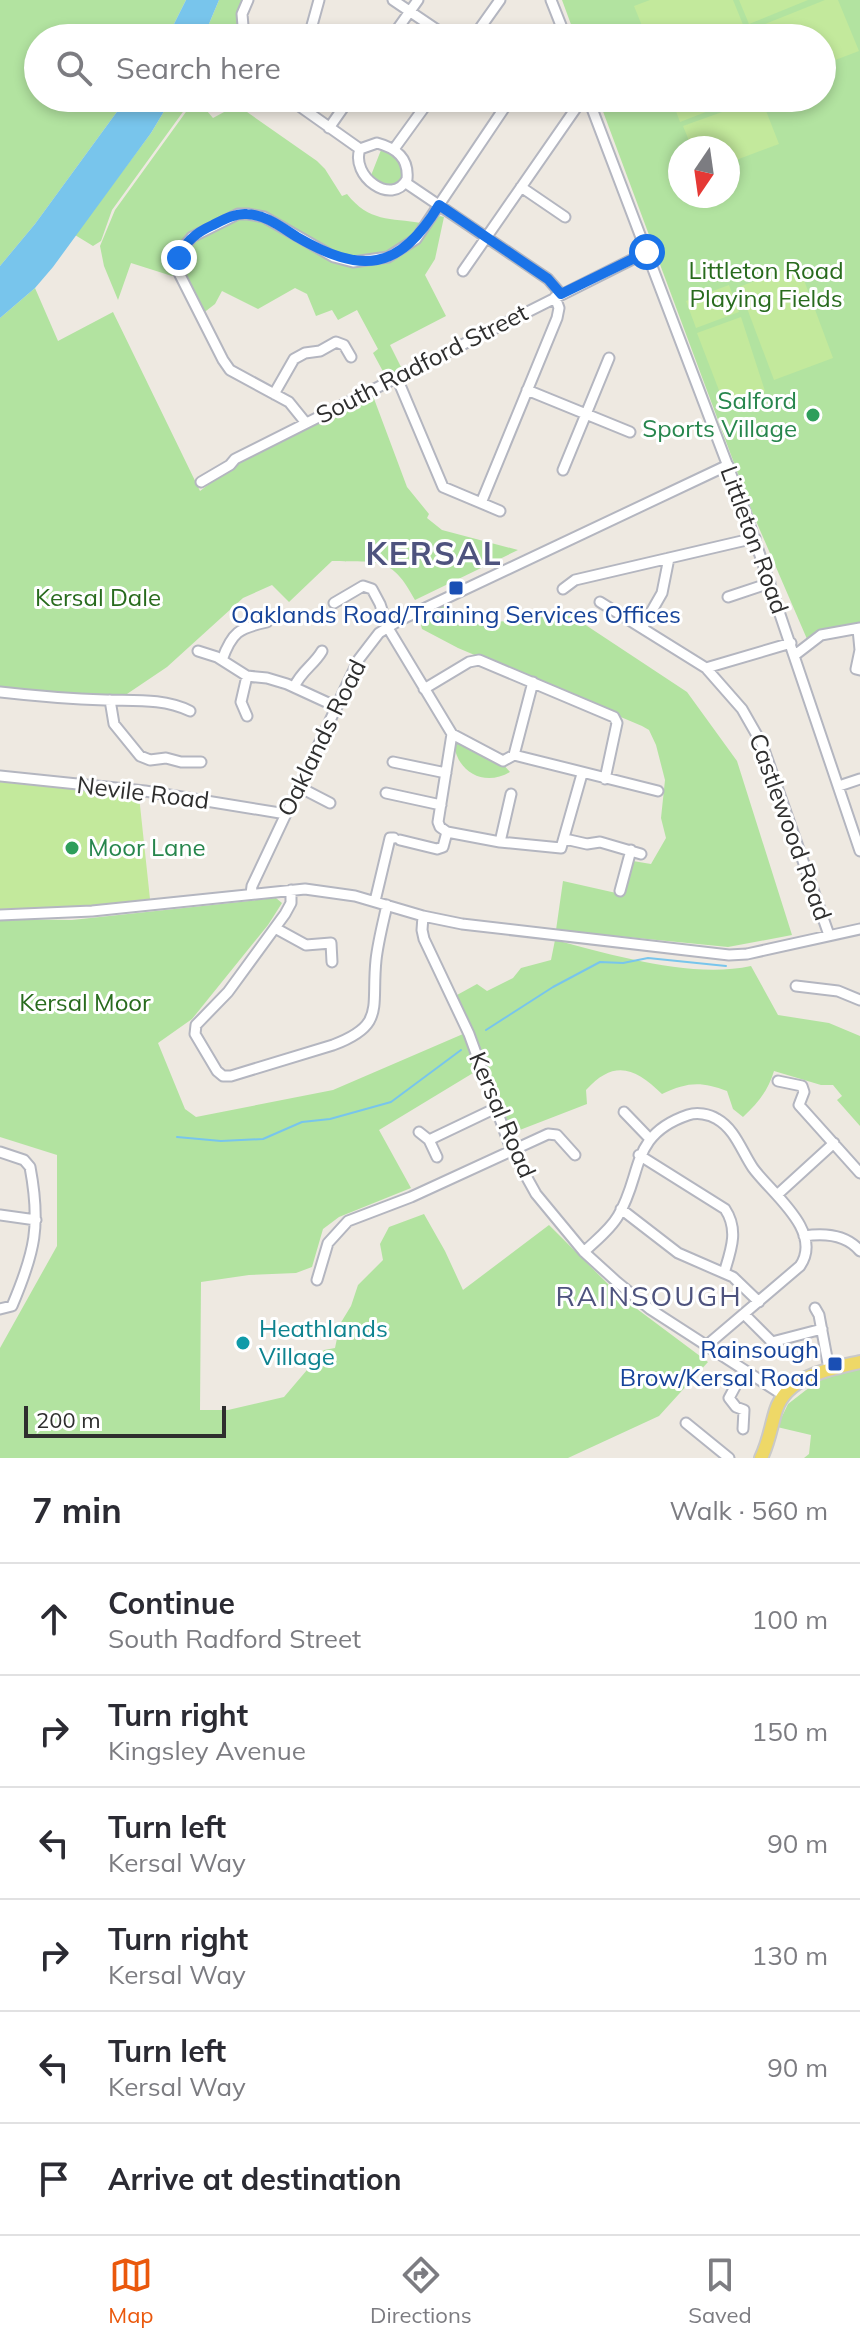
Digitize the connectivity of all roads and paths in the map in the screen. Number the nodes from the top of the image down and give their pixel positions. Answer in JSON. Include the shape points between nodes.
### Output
{"nodes":[{"id":1,"x":248,"y":0,"type":"edge"},
{"id":2,"x":319,"y":0,"type":"edge"},
{"id":3,"x":393,"y":0,"type":"edge"},
{"id":4,"x":418,"y":0,"type":"edge"},
{"id":5,"x":500,"y":0,"type":"edge"},
{"id":6,"x":551,"y":0,"type":"edge"},
{"id":7,"x":410,"y":11,"type":"junction"},
{"id":8,"x":243,"y":24,"type":"edge"},
{"id":9,"x":312,"y":24,"type":"edge"},
{"id":10,"x":401,"y":24,"type":"edge"},
{"id":11,"x":429,"y":24,"type":"edge"},
{"id":12,"x":483,"y":24,"type":"edge"},
{"id":13,"x":560,"y":24,"type":"edge"},
{"id":14,"x":307,"y":112,"type":"edge"},
{"id":15,"x":340,"y":112,"type":"edge"},
{"id":16,"x":421,"y":112,"type":"edge"},
{"id":17,"x":502,"y":112,"type":"edge"},
{"id":18,"x":576,"y":112,"type":"edge"},
{"id":19,"x":592,"y":112,"type":"edge"},
{"id":20,"x":329,"y":128,"type":"junction"},
{"id":21,"x":360,"y":149,"type":"junction"},
{"id":22,"x":394,"y":149,"type":"junction"},
{"id":23,"x":406,"y":183,"type":"junction"},
{"id":24,"x":521,"y":187,"type":"junction"},
{"id":25,"x":439,"y":205,"type":"junction"},
{"id":26,"x":565,"y":217,"type":"dead end"},
{"id":27,"x":487,"y":235,"type":"junction"},
{"id":28,"x":647,"y":252,"type":"junction"},
{"id":29,"x":463,"y":271,"type":"dead end"},
{"id":30,"x":558,"y":295,"type":"junction"},
{"id":31,"x":351,"y":357,"type":"dead end"},
{"id":32,"x":609,"y":358,"type":"dead end"},
{"id":33,"x":397,"y":378,"type":"junction"},
{"id":34,"x":527,"y":390,"type":"junction"},
{"id":35,"x":274,"y":394,"type":"junction"},
{"id":36,"x":586,"y":414,"type":"junction"},
{"id":37,"x":306,"y":423,"type":"junction"},
{"id":38,"x":630,"y":432,"type":"dead end"},
{"id":39,"x":728,"y":465,"type":"junction"},
{"id":40,"x":563,"y":470,"type":"dead end"},
{"id":41,"x":201,"y":482,"type":"dead end"},
{"id":42,"x":481,"y":503,"type":"junction"},
{"id":43,"x":500,"y":511,"type":"dead end"},
{"id":44,"x":755,"y":538,"type":"junction"},
{"id":45,"x":669,"y":558,"type":"junction"},
{"id":46,"x":770,"y":583,"type":"junction"},
{"id":47,"x":563,"y":589,"type":"dead end"},
{"id":48,"x":728,"y":597,"type":"dead end"},
{"id":49,"x":600,"y":602,"type":"dead end"},
{"id":50,"x":334,"y":603,"type":"dead end"},
{"id":51,"x":267,"y":622,"type":"dead end"},
{"id":52,"x":388,"y":628,"type":"junction"},
{"id":53,"x":642,"y":628,"type":"junction"},
{"id":54,"x":859,"y":628,"type":"edge"},
{"id":55,"x":791,"y":643,"type":"junction"},
{"id":56,"x":198,"y":651,"type":"dead end"},
{"id":57,"x":322,"y":651,"type":"dead end"},
{"id":58,"x":795,"y":655,"type":"junction"},
{"id":59,"x":222,"y":660,"type":"junction"},
{"id":60,"x":706,"y":668,"type":"junction"},
{"id":61,"x":860,"y":670,"type":"edge"},
{"id":62,"x":247,"y":676,"type":"junction"},
{"id":63,"x":533,"y":682,"type":"junction"},
{"id":64,"x":294,"y":687,"type":"junction"},
{"id":65,"x":424,"y":689,"type":"junction"},
{"id":66,"x":0,"y":692,"type":"edge"},
{"id":67,"x":110,"y":700,"type":"junction"},
{"id":68,"x":186,"y":707,"type":"dead end"},
{"id":69,"x":337,"y":707,"type":"junction"},
{"id":70,"x":247,"y":716,"type":"dead end"},
{"id":71,"x":452,"y":734,"type":"junction"},
{"id":72,"x":514,"y":755,"type":"junction"},
{"id":73,"x":198,"y":759,"type":"dead end"},
{"id":74,"x":393,"y":762,"type":"dead end"},
{"id":75,"x":446,"y":773,"type":"junction"},
{"id":76,"x":582,"y":774,"type":"junction"},
{"id":77,"x":0,"y":776,"type":"edge"},
{"id":78,"x":605,"y":779,"type":"junction"},
{"id":79,"x":860,"y":779,"type":"edge"},
{"id":80,"x":839,"y":786,"type":"junction"},
{"id":81,"x":299,"y":787,"type":"junction"},
{"id":82,"x":658,"y":791,"type":"dead end"},
{"id":83,"x":386,"y":793,"type":"dead end"},
{"id":84,"x":512,"y":794,"type":"dead end"},
{"id":85,"x":330,"y":803,"type":"dead end"},
{"id":86,"x":441,"y":805,"type":"junction"},
{"id":87,"x":286,"y":814,"type":"junction"},
{"id":88,"x":447,"y":832,"type":"junction"},
{"id":89,"x":565,"y":839,"type":"junction"},
{"id":90,"x":500,"y":842,"type":"junction"},
{"id":91,"x":860,"y":851,"type":"edge"},
{"id":92,"x":291,"y":890,"type":"junction"},
{"id":93,"x":620,"y":891,"type":"dead end"},
{"id":94,"x":251,"y":894,"type":"junction"},
{"id":95,"x":375,"y":901,"type":"junction"},
{"id":96,"x":387,"y":905,"type":"junction"},
{"id":97,"x":0,"y":915,"type":"edge"},
{"id":98,"x":423,"y":916,"type":"junction"},
{"id":99,"x":275,"y":928,"type":"junction"},
{"id":100,"x":860,"y":929,"type":"edge"},
{"id":101,"x":829,"y":935,"type":"junction"},
{"id":102,"x":332,"y":962,"type":"dead end"},
{"id":103,"x":796,"y":986,"type":"dead end"},
{"id":104,"x":860,"y":1000,"type":"edge"},
{"id":105,"x":778,"y":1081,"type":"dead end"},
{"id":106,"x":496,"y":1108,"type":"junction"},
{"id":107,"x":624,"y":1112,"type":"dead end"},
{"id":108,"x":419,"y":1132,"type":"dead end"},
{"id":109,"x":650,"y":1139,"type":"junction"},
{"id":110,"x":429,"y":1140,"type":"junction"},
{"id":111,"x":834,"y":1143,"type":"junction"},
{"id":112,"x":511,"y":1149,"type":"junction"},
{"id":113,"x":0,"y":1152,"type":"edge"},
{"id":114,"x":575,"y":1155,"type":"dead end"},
{"id":115,"x":639,"y":1155,"type":"junction"},
{"id":116,"x":437,"y":1157,"type":"dead end"},
{"id":117,"x":860,"y":1173,"type":"edge"},
{"id":118,"x":777,"y":1195,"type":"junction"},
{"id":119,"x":621,"y":1209,"type":"junction"},
{"id":120,"x":0,"y":1215,"type":"edge"},
{"id":121,"x":36,"y":1220,"type":"junction"},
{"id":122,"x":804,"y":1236,"type":"junction"},
{"id":123,"x":860,"y":1251,"type":"edge"},
{"id":124,"x":584,"y":1252,"type":"junction"},
{"id":125,"x":724,"y":1273,"type":"junction"},
{"id":126,"x":317,"y":1280,"type":"dead end"},
{"id":127,"x":759,"y":1302,"type":"junction"},
{"id":128,"x":815,"y":1308,"type":"dead end"},
{"id":129,"x":0,"y":1309,"type":"edge"},
{"id":130,"x":744,"y":1314,"type":"junction"},
{"id":131,"x":822,"y":1329,"type":"junction"},
{"id":132,"x":706,"y":1346,"type":"junction"},
{"id":133,"x":860,"y":1362,"type":"edge"},
{"id":134,"x":829,"y":1369,"type":"junction"},
{"id":135,"x":744,"y":1370,"type":"junction"},
{"id":136,"x":783,"y":1395,"type":"junction"},
{"id":137,"x":686,"y":1423,"type":"dead end"},
{"id":138,"x":743,"y":1429,"type":"dead end"},
{"id":139,"x":729,"y":1458,"type":"edge"},
{"id":140,"x":761,"y":1458,"type":"edge"}],
"edges":[{"from":1,"to":8,"type":"street"},
{"from":2,"to":9,"type":"street"},
{"from":3,"to":7,"type":"street"},
{"from":4,"to":7,"type":"street"},
{"from":5,"to":12,"type":"street"},
{"from":6,"to":13,"type":"street"},
{"from":7,"to":10,"type":"street"},
{"from":7,"to":11,"type":"street"},
{"from":14,"to":20,"type":"street"},
{"from":15,"to":20,"type":"street"},
{"from":16,"to":22,"type":"street"},
{"from":17,"to":25,"type":"street"},
{"from":18,"to":24,"type":"street"},
{"from":19,"to":28,"type":"street","name":"Littleton Road"},
{"from":20,"to":21,"type":"street"},
{"from":21,"to":22,"type":"street","via":[[377,143]]},
{"from":21,"to":23,"type":"street","via":[[357,165],[373,184],[392,190]]},
{"from":22,"to":23,"type":"street","via":[[407,165]]},
{"from":23,"to":25,"type":"street"},
{"from":24,"to":26,"type":"street"},
{"from":24,"to":27,"type":"street"},
{"from":25,"to":27,"type":"street"},
{"from":25,"to":35,"type":"street","via":[[416,239],[371,261],[334,257],[264,217],[248,214],[192,237],[182,249],[179,273],[223,360],[230,370]]},
{"from":27,"to":29,"type":"street"},
{"from":27,"to":30,"type":"street","via":[[548,279]]},
{"from":28,"to":30,"type":"street","name":"South Radford Street"},
{"from":28,"to":39,"type":"street","name":"Littleton Road"},
{"from":30,"to":33,"type":"street","name":"South Radford Street"},
{"from":30,"to":34,"type":"street","via":[[557,318]]},
{"from":31,"to":35,"type":"street","via":[[343,340],[298,356]]},
{"from":32,"to":36,"type":"street"},
{"from":33,"to":37,"type":"street","name":"South Radford Street"},
{"from":33,"to":42,"type":"street","via":[[443,487]]},
{"from":34,"to":36,"type":"street"},
{"from":34,"to":42,"type":"street"},
{"from":35,"to":37,"type":"street","via":[[289,402]]},
{"from":36,"to":38,"type":"street"},
{"from":36,"to":40,"type":"street"},
{"from":37,"to":41,"type":"street","name":"South Radford Street"},
{"from":39,"to":44,"type":"street","name":"Littleton Road"},
{"from":39,"to":52,"type":"street","name":"Oaklands Road"},
{"from":42,"to":43,"type":"street"},
{"from":44,"to":45,"type":"street"},
{"from":44,"to":46,"type":"street","name":"Littleton Road"},
{"from":45,"to":47,"type":"street","via":[[575,580]]},
{"from":45,"to":53,"type":"street","via":[[662,593]]},
{"from":46,"to":48,"type":"street"},
{"from":46,"to":55,"type":"street","name":"Littleton Road"},
{"from":49,"to":53,"type":"street","name":"Castlewood Road"},
{"from":50,"to":52,"type":"street","via":[[363,586],[372,589]]},
{"from":51,"to":59,"type":"street","via":[[235,633]]},
{"from":52,"to":65,"type":"street"},
{"from":52,"to":69,"type":"street","name":"Oaklands Road","via":[[365,649]]},
{"from":53,"to":60,"type":"street","name":"Castlewood Road"},
{"from":54,"to":58,"type":"street","via":[[821,635]]},
{"from":54,"to":61,"type":"street"},
{"from":55,"to":58,"type":"street","name":"Littleton Road"},
{"from":55,"to":60,"type":"street"},
{"from":56,"to":59,"type":"street"},
{"from":57,"to":64,"type":"street"},
{"from":58,"to":80,"type":"street","name":"Littleton Road"},
{"from":59,"to":62,"type":"street"},
{"from":60,"to":101,"type":"street","name":"Castlewood Road","via":[[742,709],[762,744]]},
{"from":62,"to":64,"type":"street"},
{"from":62,"to":70,"type":"street","via":[[241,702]]},
{"from":63,"to":65,"type":"street","via":[[479,660]]},
{"from":63,"to":72,"type":"street"},
{"from":63,"to":78,"type":"street","via":[[614,717]]},
{"from":64,"to":69,"type":"street"},
{"from":65,"to":71,"type":"street"},
{"from":66,"to":67,"type":"street"},
{"from":67,"to":68,"type":"street"},
{"from":67,"to":73,"type":"street","via":[[114,724],[140,756]]},
{"from":69,"to":81,"type":"street","name":"Oaklands Road"},
{"from":71,"to":72,"type":"street","via":[[503,761]]},
{"from":71,"to":75,"type":"street"},
{"from":72,"to":76,"type":"street"},
{"from":74,"to":75,"type":"street"},
{"from":75,"to":86,"type":"street"},
{"from":76,"to":78,"type":"street"},
{"from":76,"to":89,"type":"street"},
{"from":77,"to":87,"type":"street","name":"Nevile Road","via":[[145,791]]},
{"from":78,"to":82,"type":"street"},
{"from":79,"to":80,"type":"street"},
{"from":80,"to":91,"type":"street","name":"Littleton Road"},
{"from":81,"to":85,"type":"street"},
{"from":81,"to":87,"type":"street","name":"Oaklands Road"},
{"from":83,"to":86,"type":"street"},
{"from":84,"to":90,"type":"street"},
{"from":86,"to":88,"type":"street","via":[[439,825]]},
{"from":87,"to":94,"type":"street","name":"Oaklands Road"},
{"from":88,"to":90,"type":"street"},
{"from":88,"to":95,"type":"street","via":[[443,847],[437,849],[395,839]]},
{"from":89,"to":90,"type":"street","via":[[557,849]]},
{"from":89,"to":93,"type":"street","via":[[636,852]]},
{"from":92,"to":94,"type":"street"},
{"from":92,"to":95,"type":"street"},
{"from":92,"to":99,"type":"street","via":[[291,903]]},
{"from":94,"to":97,"type":"street"},
{"from":95,"to":96,"type":"street"},
{"from":96,"to":98,"type":"street"},
{"from":96,"to":99,"type":"street","via":[[376,958],[374,1009],[361,1032],[227,1076],[217,1071],[195,1034],[198,1022],[228,992]]},
{"from":98,"to":101,"type":"street","via":[[729,955]]},
{"from":98,"to":106,"type":"street","name":"Kersal Road","via":[[424,939],[469,1034]]},
{"from":99,"to":102,"type":"street","via":[[306,945],[331,943]]},
{"from":100,"to":101,"type":"street"},
{"from":103,"to":104,"type":"street","via":[[838,991]]},
{"from":105,"to":111,"type":"street","via":[[802,1086],[799,1105]]},
{"from":106,"to":110,"type":"street"},
{"from":106,"to":112,"type":"street","name":"Kersal Road"},
{"from":107,"to":109,"type":"street"},
{"from":108,"to":110,"type":"street"},
{"from":109,"to":115,"type":"street"},
{"from":109,"to":118,"type":"street","via":[[688,1116],[711,1116],[728,1128]]},
{"from":110,"to":116,"type":"street"},
{"from":111,"to":117,"type":"street"},
{"from":111,"to":118,"type":"street"},
{"from":112,"to":114,"type":"street","via":[[553,1134]]},
{"from":112,"to":124,"type":"street","name":"Kersal Road","via":[[536,1194]]},
{"from":112,"to":126,"type":"street","via":[[348,1221],[328,1243]]},
{"from":113,"to":121,"type":"street","via":[[30,1167]]},
{"from":115,"to":119,"type":"street"},
{"from":115,"to":125,"type":"street","via":[[731,1217],[734,1234]]},
{"from":118,"to":122,"type":"street","via":[[793,1212]]},
{"from":119,"to":124,"type":"street"},
{"from":119,"to":125,"type":"street","via":[[678,1253]]},
{"from":120,"to":121,"type":"street"},
{"from":121,"to":129,"type":"street","via":[[30,1263],[12,1306]]},
{"from":122,"to":123,"type":"street","via":[[841,1237]]},
{"from":122,"to":127,"type":"street","via":[[804,1260]]},
{"from":124,"to":132,"type":"street","name":"Kersal Road","via":[[650,1309]]},
{"from":125,"to":127,"type":"street"},
{"from":127,"to":130,"type":"street"},
{"from":128,"to":131,"type":"street"},
{"from":130,"to":131,"type":"street","via":[[772,1342]]},
{"from":130,"to":132,"type":"street"},
{"from":131,"to":134,"type":"street"},
{"from":132,"to":135,"type":"street","name":"Kersal Road"},
{"from":133,"to":134,"type":"main road"},
{"from":134,"to":136,"type":"main road"},
{"from":135,"to":136,"type":"street","name":"Kersal Road"},
{"from":135,"to":138,"type":"street","via":[[729,1398],[744,1410]]},
{"from":136,"to":140,"type":"main road"},
{"from":137,"to":139,"type":"street"}]}
